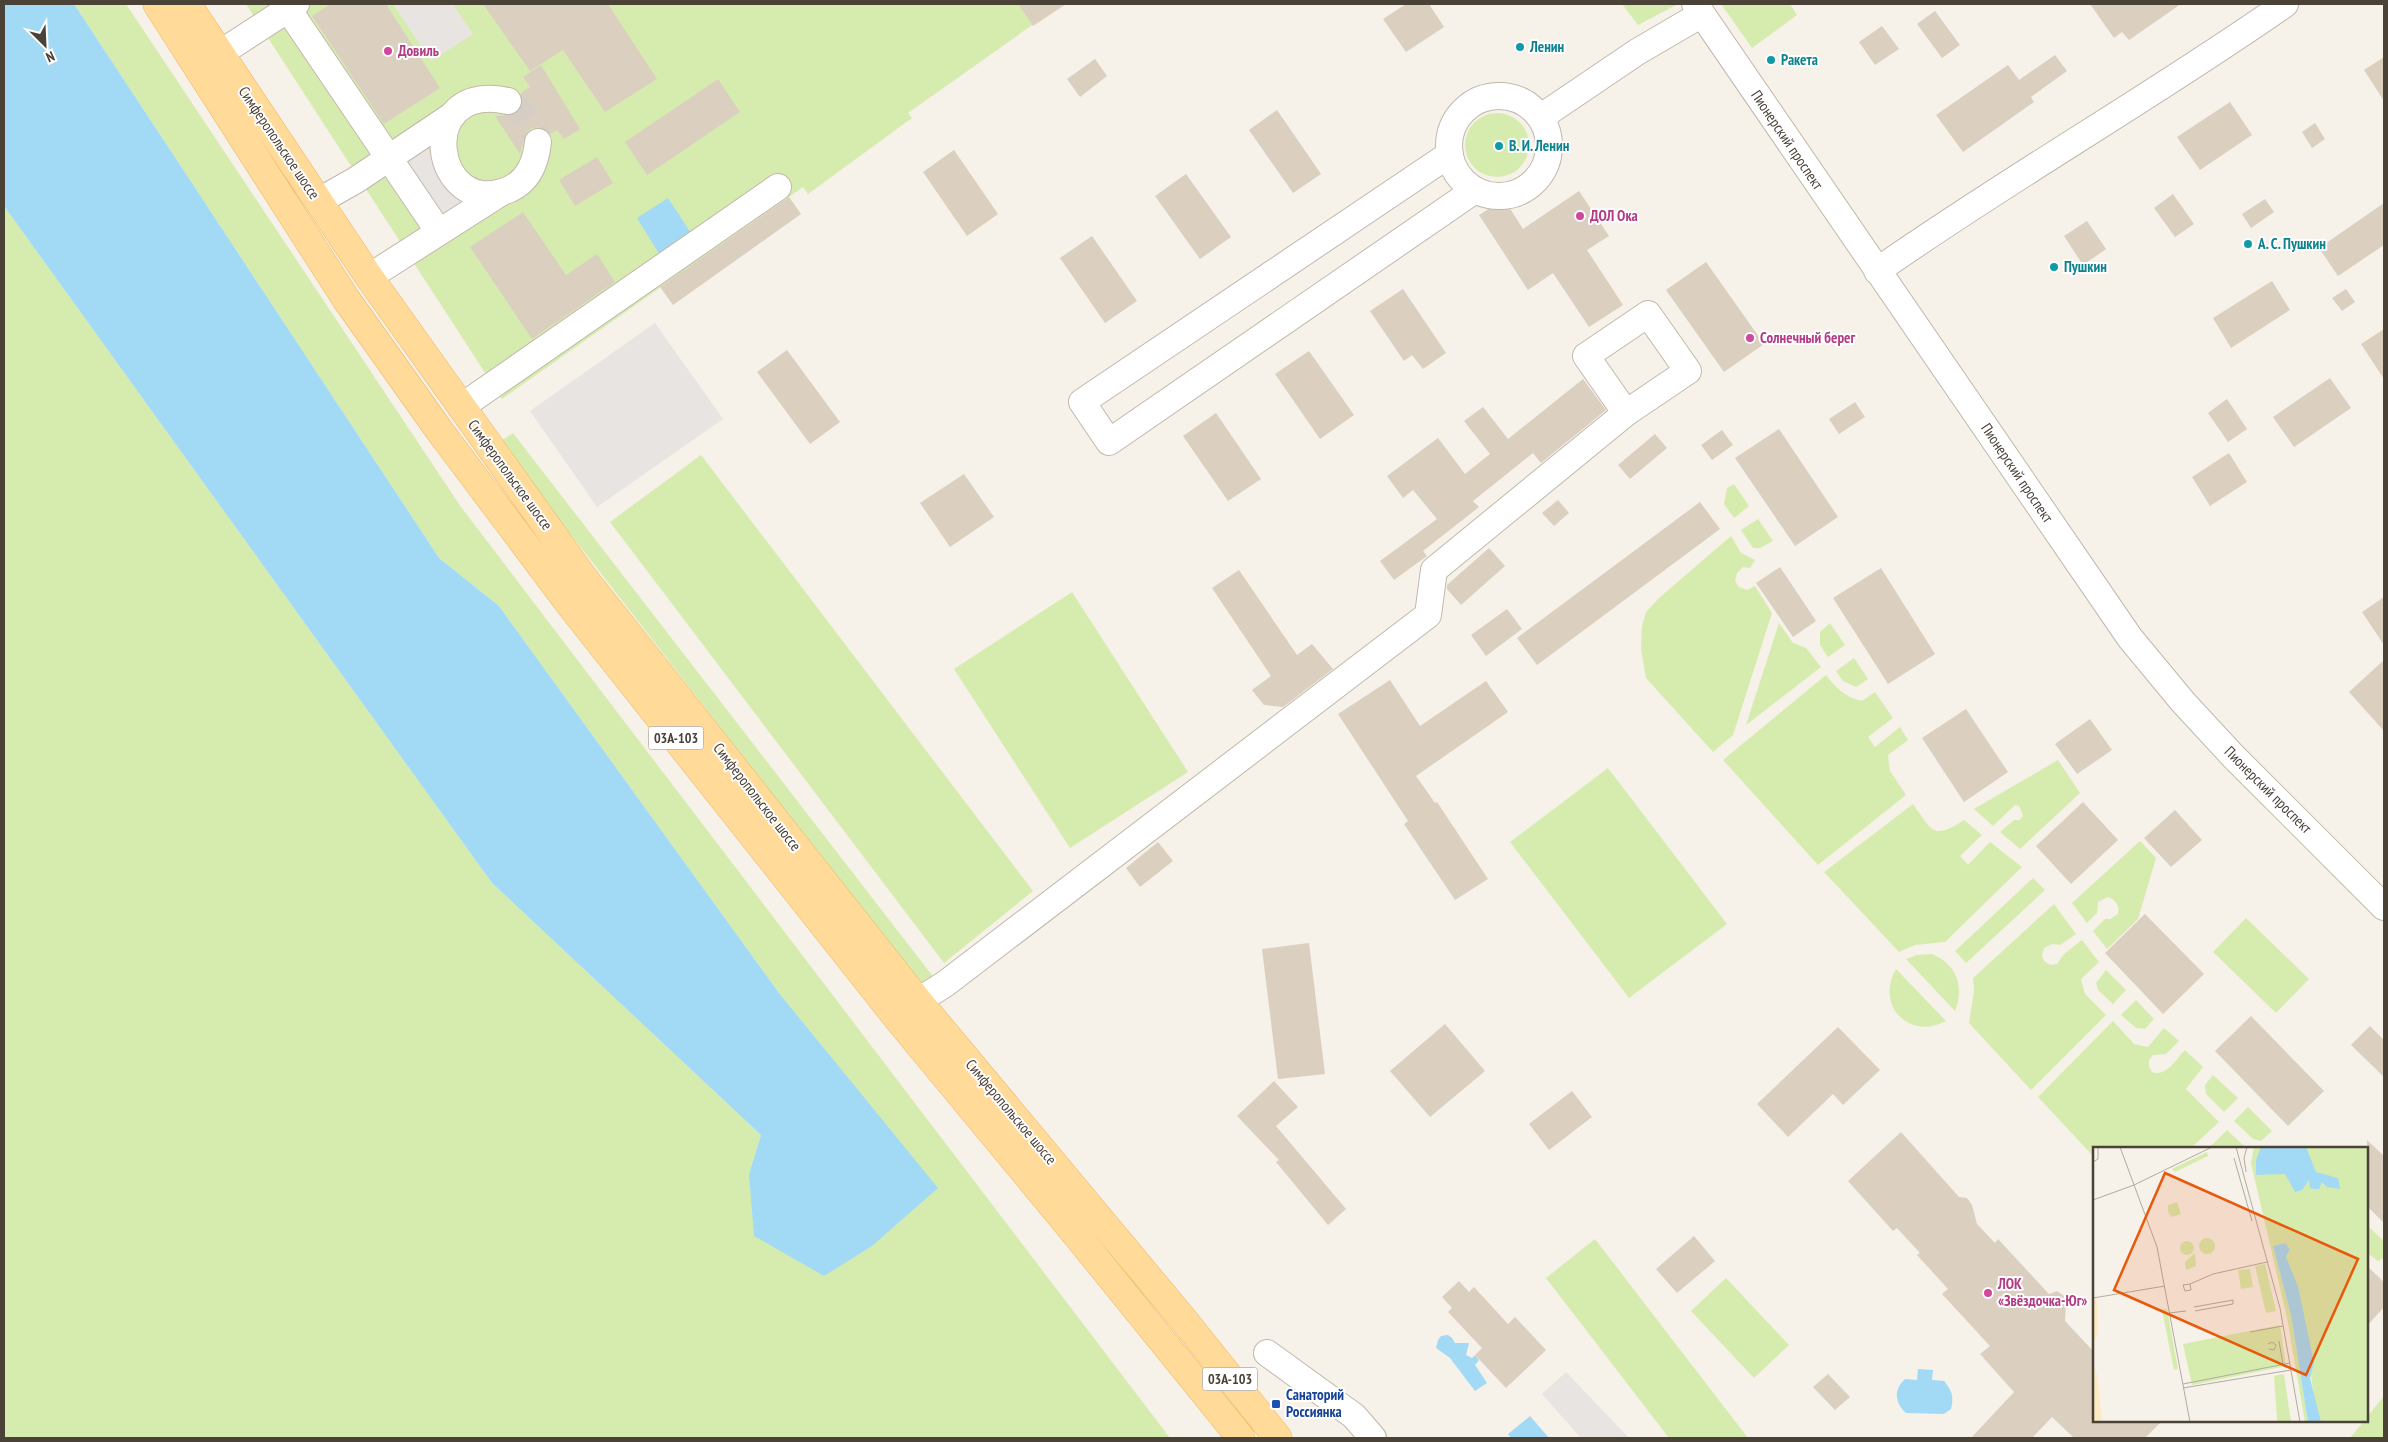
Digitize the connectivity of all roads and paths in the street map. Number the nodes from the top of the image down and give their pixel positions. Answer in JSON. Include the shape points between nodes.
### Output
{"nodes":[{"id":1,"x":157,"y":4,"type":"edge"},
{"id":2,"x":187,"y":4,"type":"edge"},
{"id":3,"x":2285,"y":4,"type":"edge"},
{"id":4,"x":292,"y":6,"type":"edge"},
{"id":5,"x":1698,"y":9,"type":"edge"},
{"id":6,"x":219,"y":54,"type":"junction"},
{"id":7,"x":508,"y":101,"type":"tunnel mouth"},
{"id":8,"x":453,"y":115,"type":"junction"},
{"id":9,"x":1541,"y":116,"type":"junction"},
{"id":10,"x":538,"y":142,"type":"tunnel mouth"},
{"id":11,"x":1450,"y":154,"type":"junction"},
{"id":12,"x":388,"y":158,"type":"junction"},
{"id":13,"x":778,"y":187,"type":"dead end"},
{"id":14,"x":1475,"y":190,"type":"junction"},
{"id":15,"x":502,"y":192,"type":"junction"},
{"id":16,"x":319,"y":202,"type":"junction"},
{"id":17,"x":439,"y":232,"type":"junction"},
{"id":18,"x":1878,"y":271,"type":"junction"},
{"id":19,"x":369,"y":276,"type":"junction"},
{"id":20,"x":462,"y":407,"type":"junction"},
{"id":21,"x":1626,"y":413,"type":"dead end"},
{"id":22,"x":2384,"y":907,"type":"edge"},
{"id":23,"x":918,"y":1001,"type":"junction"},
{"id":24,"x":1267,"y":1353,"type":"dead end"},
{"id":25,"x":1241,"y":1438,"type":"edge"},
{"id":26,"x":1278,"y":1438,"type":"edge"},
{"id":27,"x":1373,"y":1438,"type":"edge"}],
"edges":[{"from":1,"to":25,"type":"main road","name":"Симферопольское шоссе","number":"03А-103","via":[[346,299],[554,583],[898,1019]]},
{"from":2,"to":6,"type":"main road","name":"Симферопольское шоссе","number":"03А-103"},
{"from":3,"to":18,"type":"street","via":[[1949,221]]},
{"from":4,"to":6,"type":"street"},
{"from":4,"to":12,"type":"street"},
{"from":5,"to":9,"type":"street"},
{"from":5,"to":18,"type":"street","name":"Пионерский проспект"},
{"from":6,"to":16,"type":"main road","name":"Симферопольское шоссе","number":"03А-103"},
{"from":7,"to":8,"type":"street","via":[[479,99]]},
{"from":8,"to":12,"type":"street"},
{"from":8,"to":15,"type":"street","via":[[445,129],[442,144],[444,159],[451,173],[476,191]]},
{"from":9,"to":11,"type":"street","via":[[1524,102],[1502,96],[1479,99],[1455,120],[1448,142]]},
{"from":9,"to":14,"type":"street","via":[[1547,129],[1549,147],[1547,162],[1538,177],[1526,188],[1510,195],[1492,196]]},
{"from":10,"to":15,"type":"street","via":[[532,167],[525,178]]},
{"from":11,"to":14,"type":"street","via":[[1451,164],[1465,184]]},
{"from":11,"to":14,"type":"street","via":[[1082,402],[1109,442]]},
{"from":12,"to":16,"type":"street"},
{"from":12,"to":17,"type":"street"},
{"from":13,"to":20,"type":"street"},
{"from":15,"to":17,"type":"street"},
{"from":16,"to":19,"type":"main road","name":"Симферопольское шоссе","number":"03А-103"},
{"from":17,"to":19,"type":"street"},
{"from":18,"to":22,"type":"street","name":"Пионерский проспект","via":[[2130,638],[2233,756]]},
{"from":19,"to":20,"type":"main road","name":"Симферопольское шоссе","number":"03А-103"},
{"from":20,"to":23,"type":"main road","name":"Симферопольское шоссе","number":"03А-103","via":[[584,577]]},
{"from":21,"to":23,"type":"street","via":[[1434,570],[1428,615],[945,984]]},
{"from":23,"to":26,"type":"main road","name":"Симферопольское шоссе","number":"03А-103"},
{"from":24,"to":27,"type":"street","via":[[1354,1416]]}]}
